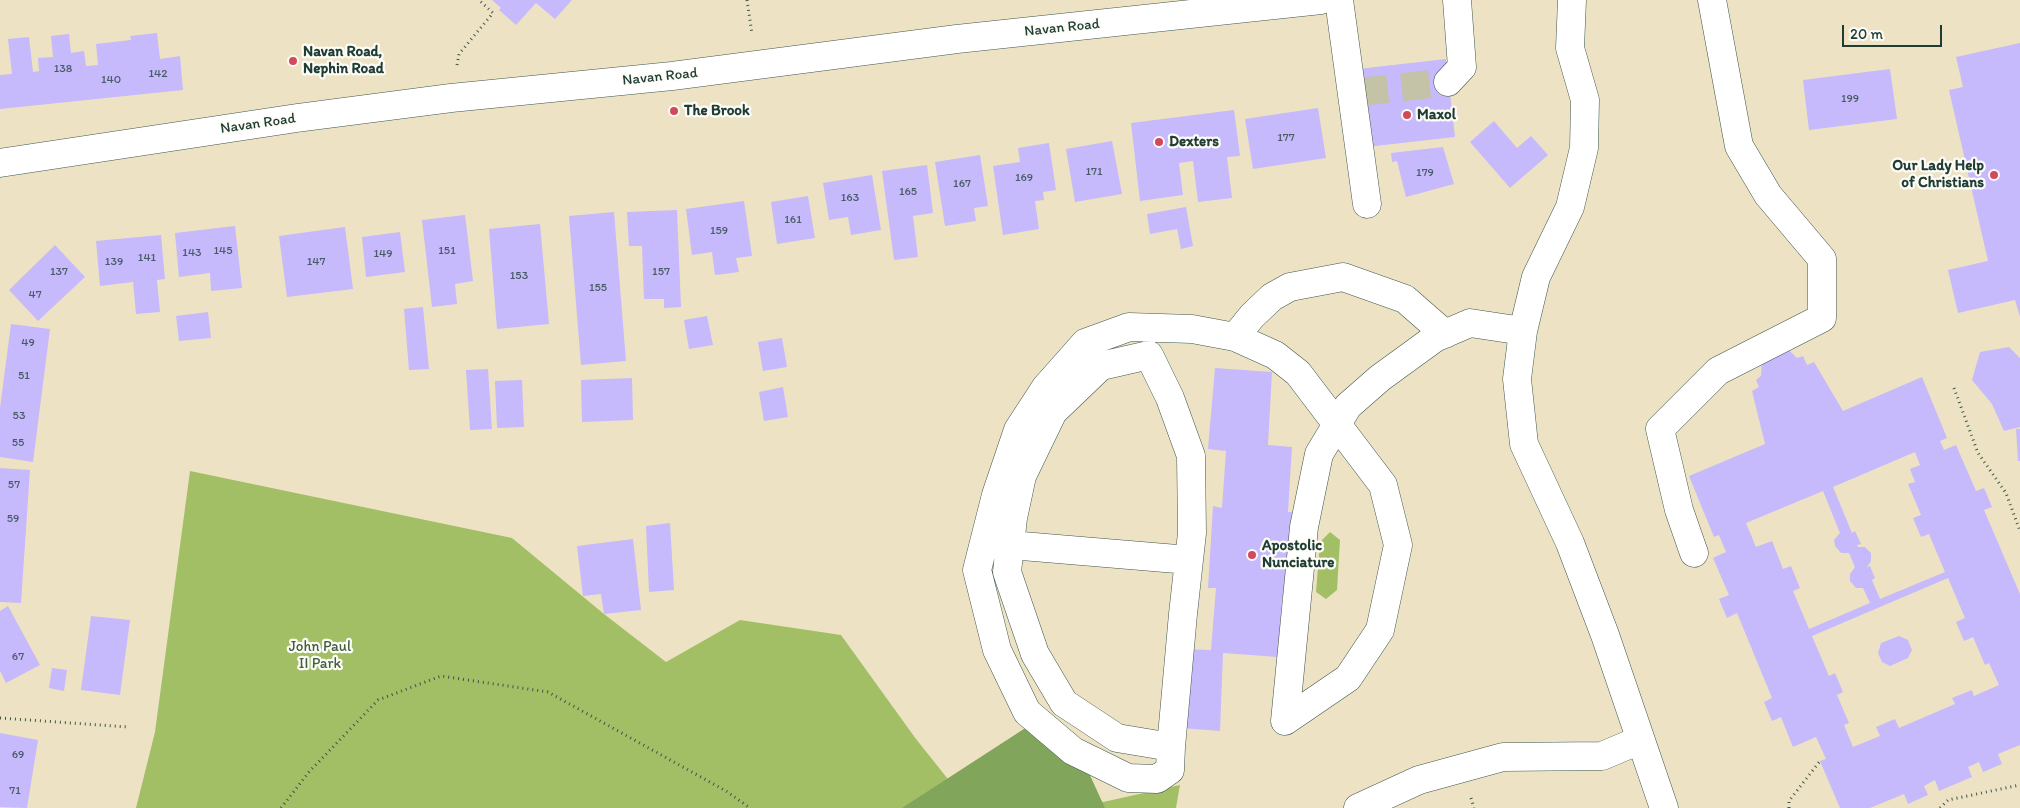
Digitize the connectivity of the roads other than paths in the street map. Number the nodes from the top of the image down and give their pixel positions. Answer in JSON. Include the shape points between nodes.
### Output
{"nodes":[{"id":1,"x":1321,"y":0,"type":"edge"},
{"id":2,"x":1339,"y":0,"type":"edge"},
{"id":3,"x":1457,"y":0,"type":"edge"},
{"id":4,"x":1572,"y":0,"type":"edge"},
{"id":5,"x":1712,"y":0,"type":"edge"},
{"id":6,"x":1448,"y":82,"type":"dead end"},
{"id":7,"x":0,"y":163,"type":"edge"},
{"id":8,"x":1367,"y":204,"type":"dead end"},
{"id":9,"x":1523,"y":331,"type":"junction"},
{"id":10,"x":1445,"y":334,"type":"junction"},
{"id":11,"x":1235,"y":337,"type":"junction"},
{"id":12,"x":1338,"y":423,"type":"junction"},
{"id":13,"x":1010,"y":545,"type":"junction"},
{"id":14,"x":1694,"y":553,"type":"dead end"},
{"id":15,"x":1189,"y":560,"type":"junction"},
{"id":16,"x":1640,"y":740,"type":"junction"},
{"id":17,"x":1171,"y":746,"type":"junction"},
{"id":18,"x":1358,"y":808,"type":"edge"},
{"id":19,"x":1664,"y":808,"type":"edge"}],
"edges":[{"from":1,"to":7,"type":"main road","name":"Navan Road","via":[[957,39],[672,76],[451,98]]},
{"from":2,"to":8,"type":"main road","via":[[1355,87]]},
{"from":3,"to":6,"type":"main road","via":[[1462,66]]},
{"from":4,"to":9,"type":"main road","via":[[1570,48],[1585,100],[1584,148],[1570,207],[1536,277]]},
{"from":5,"to":14,"type":"main road","via":[[1739,146],[1768,195],[1822,259],[1822,318],[1718,371],[1660,429],[1679,510]]},
{"from":9,"to":10,"type":"main road","via":[[1470,323]]},
{"from":9,"to":16,"type":"main road","via":[[1517,379],[1524,444],[1570,543]]},
{"from":10,"to":11,"type":"main road","via":[[1406,299],[1343,277],[1290,287],[1272,297]]},
{"from":10,"to":12,"type":"main road","via":[[1380,378],[1348,406]]},
{"from":11,"to":12,"type":"main road","via":[[1275,355],[1298,373]]},
{"from":11,"to":17,"type":"main road","via":[[1192,329],[1129,327],[1085,343],[1046,387],[1018,430],[996,495],[977,570],[997,650],[1027,712],[1073,751],[1128,778],[1156,780],[1170,770]]},
{"from":12,"to":12,"type":"main road","via":[[1319,454],[1304,527],[1285,721],[1348,678],[1380,630],[1398,545],[1383,485]]},
{"from":13,"to":15,"type":"main road"},
{"from":13,"to":15,"type":"main road","via":[[1022,476],[1053,412],[1101,366],[1149,355],[1170,398],[1191,456]]},
{"from":13,"to":17,"type":"main road","via":[[1007,572],[1035,654],[1064,703],[1117,738]]},
{"from":15,"to":17,"type":"main road"},
{"from":16,"to":18,"type":"main road","via":[[1602,756],[1503,757],[1420,780]]},
{"from":16,"to":19,"type":"main road"}]}
